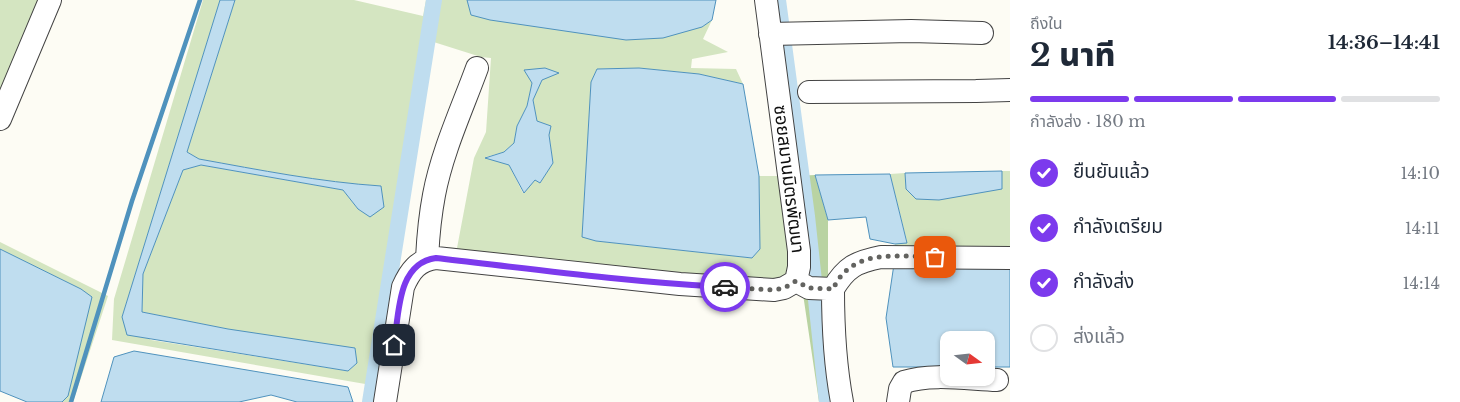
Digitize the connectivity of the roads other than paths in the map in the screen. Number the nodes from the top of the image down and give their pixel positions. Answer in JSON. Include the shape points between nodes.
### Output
{"nodes":[{"id":1,"x":50,"y":0,"type":"edge"},
{"id":2,"x":766,"y":0,"type":"edge"},
{"id":3,"x":982,"y":33,"type":"dead end"},
{"id":4,"x":770,"y":34,"type":"junction"},
{"id":5,"x":478,"y":68,"type":"dead end"},
{"id":6,"x":1010,"y":90,"type":"edge"},
{"id":7,"x":794,"y":92,"type":"junction"},
{"id":8,"x":0,"y":118,"type":"edge"},
{"id":9,"x":1010,"y":258,"type":"edge"},
{"id":10,"x":426,"y":260,"type":"junction"},
{"id":11,"x":815,"y":287,"type":"junction"},
{"id":12,"x":996,"y":380,"type":"dead end"},
{"id":13,"x":385,"y":402,"type":"edge"},
{"id":14,"x":842,"y":402,"type":"edge"},
{"id":15,"x":898,"y":402,"type":"edge"}],
"edges":[{"from":1,"to":8,"type":"street"},
{"from":2,"to":4,"type":"street","name":"ซอยสมานมิตรพัฒนา"},
{"from":3,"to":4,"type":"street"},
{"from":4,"to":7,"type":"street","name":"ซอยสมานมิตรพัฒนา"},
{"from":5,"to":10,"type":"street","via":[[434,193]]},
{"from":6,"to":7,"type":"street"},
{"from":7,"to":11,"type":"street","name":"ซอยสมานมิตรพัฒนา","via":[[799,267]]},
{"from":9,"to":11,"type":"street","via":[[881,256],[865,260]]},
{"from":10,"to":11,"type":"street","via":[[436,258],[689,285],[774,290]]},
{"from":10,"to":13,"type":"street","via":[[408,274],[403,287]]},
{"from":11,"to":14,"type":"street","name":"ซอยสมานมิตรพัฒนา","via":[[833,328]]},
{"from":12,"to":15,"type":"street","via":[[913,379],[904,382]]}]}
